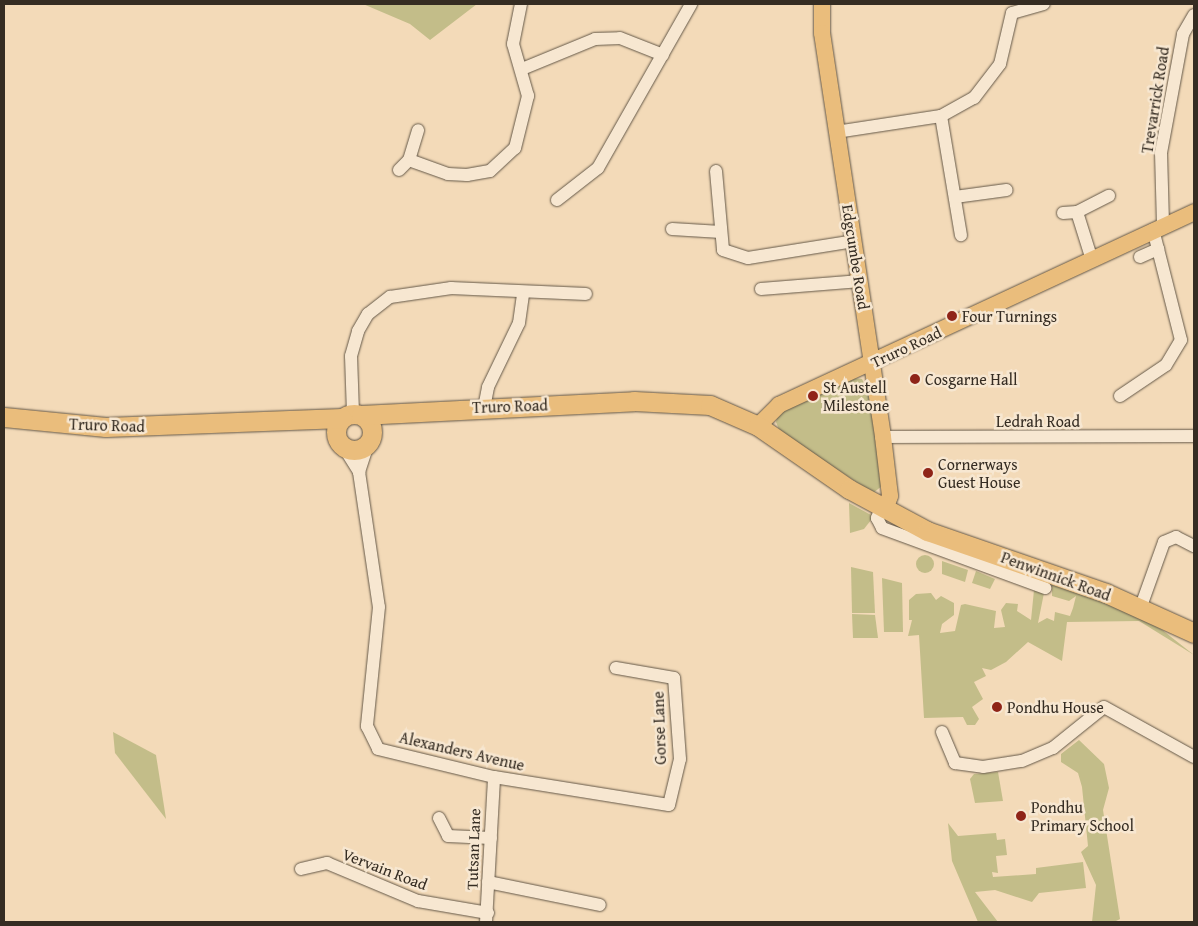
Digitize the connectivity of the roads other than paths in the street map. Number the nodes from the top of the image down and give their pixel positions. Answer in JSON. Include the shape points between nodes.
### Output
{"nodes":[{"id":1,"x":520,"y":4,"type":"edge"},
{"id":2,"x":691,"y":4,"type":"edge"},
{"id":3,"x":822,"y":4,"type":"edge"},
{"id":4,"x":1044,"y":4,"type":"edge"},
{"id":5,"x":1194,"y":15,"type":"edge"},
{"id":6,"x":663,"y":55,"type":"junction"},
{"id":7,"x":522,"y":68,"type":"junction"},
{"id":8,"x":941,"y":116,"type":"junction"},
{"id":9,"x":418,"y":130,"type":"dead end"},
{"id":10,"x":836,"y":132,"type":"junction"},
{"id":11,"x":410,"y":160,"type":"junction"},
{"id":12,"x":398,"y":170,"type":"dead end"},
{"id":13,"x":716,"y":171,"type":"dead end"},
{"id":14,"x":1007,"y":190,"type":"dead end"},
{"id":15,"x":1109,"y":196,"type":"dead end"},
{"id":16,"x":955,"y":197,"type":"junction"},
{"id":17,"x":556,"y":200,"type":"dead end"},
{"id":18,"x":1077,"y":212,"type":"junction"},
{"id":19,"x":1194,"y":212,"type":"edge"},
{"id":20,"x":1063,"y":213,"type":"dead end"},
{"id":21,"x":1158,"y":226,"type":"junction"},
{"id":22,"x":672,"y":229,"type":"dead end"},
{"id":23,"x":721,"y":232,"type":"junction"},
{"id":24,"x":961,"y":235,"type":"dead end"},
{"id":25,"x":854,"y":241,"type":"junction"},
{"id":26,"x":1158,"y":248,"type":"junction"},
{"id":27,"x":1140,"y":257,"type":"dead end"},
{"id":28,"x":1092,"y":260,"type":"junction"},
{"id":29,"x":861,"y":281,"type":"junction"},
{"id":30,"x":760,"y":288,"type":"dead end"},
{"id":31,"x":522,"y":293,"type":"junction"},
{"id":32,"x":586,"y":294,"type":"dead end"},
{"id":33,"x":871,"y":364,"type":"junction"},
{"id":34,"x":1120,"y":396,"type":"dead end"},
{"id":35,"x":484,"y":408,"type":"junction"},
{"id":36,"x":406,"y":412,"type":"junction"},
{"id":37,"x":352,"y":416,"type":"junction"},
{"id":38,"x":4,"y":418,"type":"edge"},
{"id":39,"x":299,"y":421,"type":"junction"},
{"id":40,"x":758,"y":426,"type":"junction"},
{"id":41,"x":1194,"y":436,"type":"edge"},
{"id":42,"x":883,"y":437,"type":"junction"},
{"id":43,"x":369,"y":441,"type":"junction"},
{"id":44,"x":341,"y":444,"type":"junction"},
{"id":45,"x":788,"y":446,"type":"joint"},
{"id":46,"x":359,"y":472,"type":"junction"},
{"id":47,"x":883,"y":509,"type":"junction"},
{"id":48,"x":1194,"y":546,"type":"edge"},
{"id":49,"x":962,"y":551,"type":"junction"},
{"id":50,"x":1045,"y":588,"type":"dead end"},
{"id":51,"x":1143,"y":610,"type":"junction"},
{"id":52,"x":1194,"y":634,"type":"edge"},
{"id":53,"x":1194,"y":647,"type":"edge"},
{"id":54,"x":616,"y":668,"type":"dead end"},
{"id":55,"x":942,"y":732,"type":"dead end"},
{"id":56,"x":1194,"y":757,"type":"edge"},
{"id":57,"x":494,"y":777,"type":"junction"},
{"id":58,"x":669,"y":805,"type":"joint"},
{"id":59,"x":439,"y":818,"type":"dead end"},
{"id":60,"x":491,"y":838,"type":"junction"},
{"id":61,"x":301,"y":869,"type":"dead end"},
{"id":62,"x":488,"y":882,"type":"junction"},
{"id":63,"x":600,"y":905,"type":"dead end"},
{"id":64,"x":487,"y":917,"type":"edge"}],
"edges":[{"from":1,"to":7,"type":"street","via":[[513,44]]},
{"from":2,"to":6,"type":"street"},
{"from":3,"to":10,"type":"main road","name":"Edgcumbe Road"},
{"from":4,"to":8,"type":"street","via":[[1012,13],[1000,64],[974,98]]},
{"from":5,"to":21,"type":"street","name":"Trevarrick Road","via":[[1183,34],[1161,153]]},
{"from":6,"to":7,"type":"street","via":[[620,38],[595,39]]},
{"from":6,"to":17,"type":"street","via":[[598,168]]},
{"from":7,"to":11,"type":"street","via":[[528,96],[525,113],[522,129],[506,158],[490,171],[467,175],[448,174]]},
{"from":8,"to":10,"type":"street"},
{"from":8,"to":16,"type":"street"},
{"from":9,"to":11,"type":"street"},
{"from":10,"to":25,"type":"main road","name":"Edgcumbe Road"},
{"from":11,"to":12,"type":"street"},
{"from":13,"to":23,"type":"street"},
{"from":14,"to":16,"type":"street"},
{"from":15,"to":18,"type":"street"},
{"from":16,"to":24,"type":"street"},
{"from":18,"to":20,"type":"street"},
{"from":18,"to":28,"type":"street"},
{"from":19,"to":21,"type":"main road","name":"Truro Road"},
{"from":21,"to":26,"type":"street","name":"Trevarrick Road"},
{"from":21,"to":28,"type":"main road","name":"Truro Road"},
{"from":22,"to":23,"type":"street"},
{"from":23,"to":25,"type":"street","via":[[723,250],[748,258]]},
{"from":25,"to":29,"type":"main road","name":"Edgcumbe Road"},
{"from":26,"to":27,"type":"street"},
{"from":26,"to":34,"type":"street","name":"Trevarrick Road","via":[[1182,340],[1166,364]]},
{"from":28,"to":33,"type":"main road","name":"Truro Road"},
{"from":29,"to":30,"type":"street"},
{"from":29,"to":33,"type":"main road","name":"Edgcumbe Road"},
{"from":31,"to":32,"type":"street"},
{"from":31,"to":35,"type":"street","via":[[519,323],[488,387]]},
{"from":31,"to":37,"type":"street","via":[[423,289],[400,293],[377,304],[358,331],[351,356]]},
{"from":33,"to":40,"type":"main road","name":"Truro Road","via":[[779,405]]},
{"from":33,"to":42,"type":"main road","name":"Edgcumbe Road"},
{"from":35,"to":36,"type":"highway","name":"Truro Road"},
{"from":35,"to":40,"type":"highway","name":"Truro Road","via":[[692,401],[725,410]]},
{"from":36,"to":37,"type":"highway","name":"Truro Road"},
{"from":36,"to":43,"type":"highway"},
{"from":37,"to":39,"type":"highway","name":"Truro Road"},
{"from":37,"to":43,"type":"highway","via":[[371,425]]},
{"from":37,"to":44,"type":"highway","via":[[336,429]]},
{"from":38,"to":39,"type":"highway","name":"Truro Road","via":[[106,427]]},
{"from":39,"to":44,"type":"highway","name":"Truro Road"},
{"from":40,"to":45,"type":"highway","name":"Truro Road"},
{"from":41,"to":42,"type":"street","name":"Ledrah Road"},
{"from":42,"to":47,"type":"main road","name":"Edgcumbe Road","via":[[890,496]]},
{"from":43,"to":44,"type":"highway","via":[[356,450]]},
{"from":43,"to":46,"type":"street","name":"Alexanders Avenue"},
{"from":44,"to":46,"type":"street","name":"Alexanders Avenue"},
{"from":45,"to":47,"type":"highway","name":"Penwinnick Road"},
{"from":46,"to":57,"type":"street","name":"Alexanders Avenue","via":[[379,607],[367,726],[378,748]]},
{"from":47,"to":49,"type":"highway","name":"Penwinnick Road"},
{"from":48,"to":51,"type":"street","via":[[1176,537],[1164,542]]},
{"from":49,"to":50,"type":"street","name":"Penwinnick Road"},
{"from":49,"to":51,"type":"highway","name":"Penwinnick Road"},
{"from":51,"to":52,"type":"highway","name":"Penwinnick Road"},
{"from":51,"to":53,"type":"highway","name":"Penwinnick Road"},
{"from":54,"to":58,"type":"street","name":"Gorse Lane","via":[[674,678],[680,759]]},
{"from":55,"to":56,"type":"street","via":[[955,763],[983,767],[1022,761],[1053,748],[1104,706]]},
{"from":57,"to":58,"type":"street","name":"Alexanders Avenue"},
{"from":57,"to":60,"type":"street","name":"Tutsan Lane"},
{"from":59,"to":60,"type":"street","via":[[448,836]]},
{"from":60,"to":62,"type":"street","name":"Tutsan Lane"},
{"from":61,"to":64,"type":"street","name":"Vervain Road","via":[[326,863],[418,901]]},
{"from":62,"to":63,"type":"street"},
{"from":62,"to":64,"type":"street","name":"Tutsan Lane"}]}
